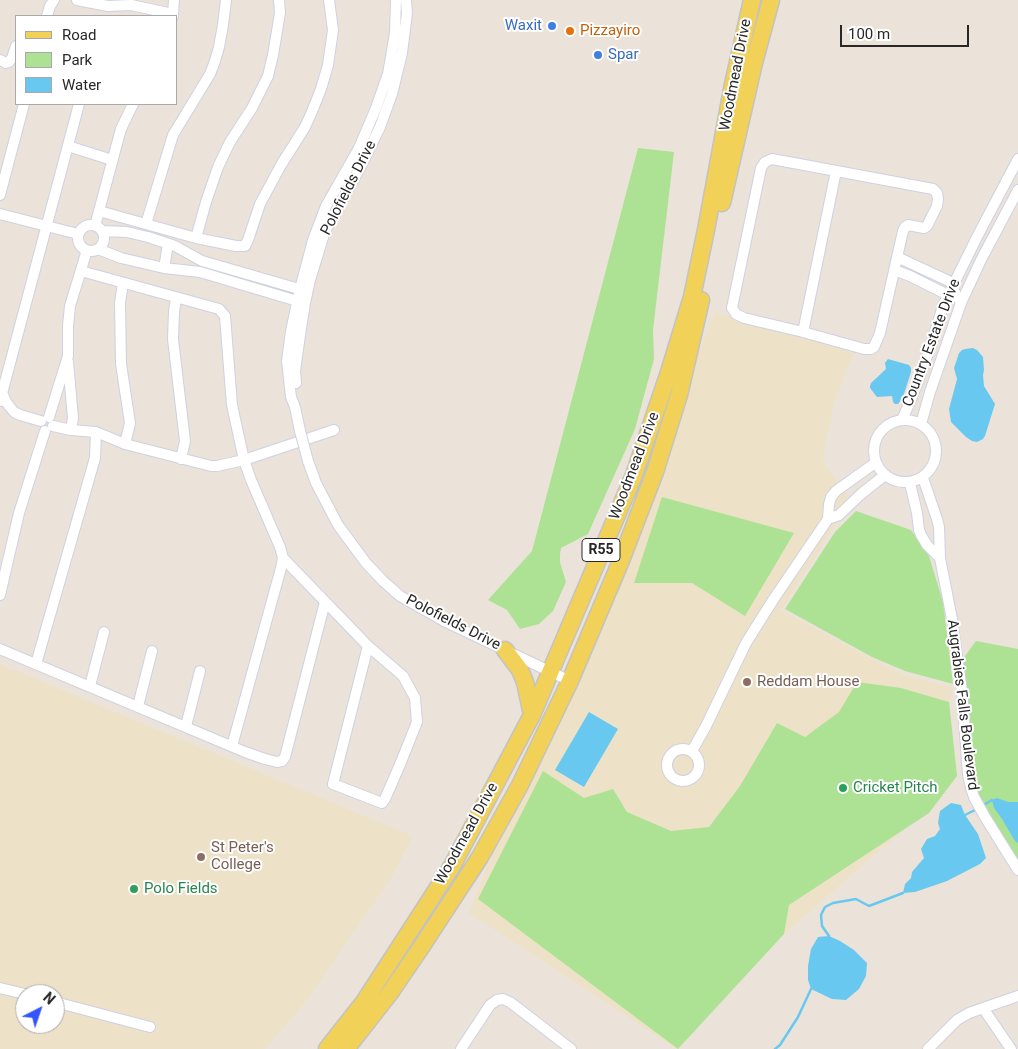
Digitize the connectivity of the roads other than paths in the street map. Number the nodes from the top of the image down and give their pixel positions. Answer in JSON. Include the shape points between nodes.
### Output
{"nodes":[{"id":1,"x":54,"y":0,"type":"edge"},
{"id":2,"x":77,"y":0,"type":"edge"},
{"id":3,"x":174,"y":0,"type":"edge"},
{"id":4,"x":226,"y":0,"type":"edge"},
{"id":5,"x":279,"y":0,"type":"edge"},
{"id":6,"x":329,"y":0,"type":"edge"},
{"id":7,"x":396,"y":0,"type":"edge"},
{"id":8,"x":406,"y":0,"type":"edge"},
{"id":9,"x":752,"y":0,"type":"edge"},
{"id":10,"x":771,"y":0,"type":"edge"},
{"id":11,"x":115,"y":5,"type":"junction"},
{"id":12,"x":47,"y":15,"type":"edge"},
{"id":13,"x":111,"y":15,"type":"edge"},
{"id":14,"x":173,"y":15,"type":"edge"},
{"id":15,"x":15,"y":49,"type":"edge"},
{"id":16,"x":0,"y":60,"type":"edge"},
{"id":17,"x":24,"y":105,"type":"edge"},
{"id":18,"x":79,"y":105,"type":"edge"},
{"id":19,"x":133,"y":105,"type":"edge"},
{"id":20,"x":68,"y":146,"type":"junction"},
{"id":21,"x":1018,"y":159,"type":"edge"},
{"id":22,"x":112,"y":160,"type":"junction"},
{"id":23,"x":836,"y":171,"type":"junction"},
{"id":24,"x":1018,"y":190,"type":"edge"},
{"id":25,"x":0,"y":195,"type":"edge"},
{"id":26,"x":99,"y":211,"type":"junction"},
{"id":27,"x":0,"y":214,"type":"edge"},
{"id":28,"x":146,"y":224,"type":"junction"},
{"id":29,"x":46,"y":227,"type":"junction"},
{"id":30,"x":99,"y":228,"type":"junction"},
{"id":31,"x":78,"y":234,"type":"junction"},
{"id":32,"x":196,"y":238,"type":"junction"},
{"id":33,"x":168,"y":244,"type":"junction"},
{"id":34,"x":92,"y":250,"type":"junction"},
{"id":35,"x":897,"y":257,"type":"junction"},
{"id":36,"x":202,"y":260,"type":"junction"},
{"id":37,"x":164,"y":268,"type":"junction"},
{"id":38,"x":894,"y":270,"type":"junction"},
{"id":39,"x":81,"y":271,"type":"junction"},
{"id":40,"x":200,"y":272,"type":"junction"},
{"id":41,"x":123,"y":283,"type":"junction"},
{"id":42,"x":968,"y":287,"type":"junction"},
{"id":43,"x":303,"y":290,"type":"junction"},
{"id":44,"x":952,"y":290,"type":"junction"},
{"id":45,"x":176,"y":298,"type":"junction"},
{"id":46,"x":301,"y":302,"type":"junction"},
{"id":47,"x":961,"y":303,"type":"junction"},
{"id":48,"x":803,"y":332,"type":"junction"},
{"id":49,"x":68,"y":356,"type":"junction"},
{"id":50,"x":1,"y":394,"type":"edge"},
{"id":51,"x":902,"y":420,"type":"junction"},
{"id":52,"x":47,"y":424,"type":"junction"},
{"id":53,"x":921,"y":424,"type":"junction"},
{"id":54,"x":71,"y":430,"type":"junction"},
{"id":55,"x":334,"y":430,"type":"dead end"},
{"id":56,"x":96,"y":432,"type":"junction"},
{"id":57,"x":125,"y":444,"type":"junction"},
{"id":58,"x":181,"y":459,"type":"junction"},
{"id":59,"x":244,"y":460,"type":"junction"},
{"id":60,"x":875,"y":462,"type":"junction"},
{"id":61,"x":886,"y":475,"type":"junction"},
{"id":62,"x":922,"y":478,"type":"junction"},
{"id":63,"x":910,"y":482,"type":"junction"},
{"id":64,"x":828,"y":519,"type":"junction"},
{"id":65,"x":283,"y":558,"type":"junction"},
{"id":66,"x":940,"y":558,"type":"junction"},
{"id":67,"x":0,"y":595,"type":"edge"},
{"id":68,"x":325,"y":602,"type":"junction"},
{"id":69,"x":104,"y":632,"type":"dead end"},
{"id":70,"x":368,"y":646,"type":"junction"},
{"id":71,"x":0,"y":649,"type":"edge"},
{"id":72,"x":505,"y":650,"type":"junction"},
{"id":73,"x":152,"y":651,"type":"dead end"},
{"id":74,"x":36,"y":664,"type":"junction"},
{"id":75,"x":200,"y":672,"type":"dead end"},
{"id":76,"x":551,"y":672,"type":"junction"},
{"id":77,"x":570,"y":681,"type":"junction"},
{"id":78,"x":90,"y":686,"type":"junction"},
{"id":79,"x":138,"y":706,"type":"junction"},
{"id":80,"x":532,"y":715,"type":"junction"},
{"id":81,"x":186,"y":726,"type":"junction"},
{"id":82,"x":232,"y":746,"type":"junction"},
{"id":83,"x":692,"y":751,"type":"dead end"},
{"id":84,"x":1018,"y":870,"type":"edge"},
{"id":85,"x":0,"y":988,"type":"edge"},
{"id":86,"x":15,"y":992,"type":"edge"},
{"id":87,"x":1018,"y":996,"type":"edge"},
{"id":88,"x":65,"y":1005,"type":"edge"},
{"id":89,"x":983,"y":1008,"type":"junction"},
{"id":90,"x":150,"y":1027,"type":"dead end"},
{"id":91,"x":327,"y":1049,"type":"edge"},
{"id":92,"x":346,"y":1049,"type":"edge"},
{"id":93,"x":461,"y":1049,"type":"edge"},
{"id":94,"x":571,"y":1049,"type":"edge"},
{"id":95,"x":928,"y":1049,"type":"edge"},
{"id":96,"x":1011,"y":1049,"type":"edge"}],
"edges":[{"from":1,"to":12,"type":"street"},
{"from":2,"to":11,"type":"street"},
{"from":3,"to":14,"type":"street"},
{"from":4,"to":28,"type":"street","via":[[215,61],[173,135]]},
{"from":5,"to":32,"type":"street","via":[[279,21],[268,76],[218,167]]},
{"from":6,"to":32,"type":"street","via":[[333,30],[321,89],[305,127],[260,204],[245,246]]},
{"from":7,"to":43,"type":"street","name":"Polofields Drive","via":[[395,33],[388,74],[359,148],[326,206],[313,240]]},
{"from":8,"to":43,"type":"street","name":"Polofields Drive","via":[[402,53],[392,94],[362,164],[325,231]]},
{"from":9,"to":76,"type":"main road","name":"Woodmead Drive","number":"R55","via":[[689,306],[634,474]]},
{"from":10,"to":77,"type":"main road","name":"Woodmead Drive","number":"R55","via":[[679,395],[624,554]]},
{"from":11,"to":13,"type":"street"},
{"from":11,"to":14,"type":"street","via":[[131,4]]},
{"from":15,"to":16,"type":"street","via":[[9,62]]},
{"from":17,"to":25,"type":"street"},
{"from":18,"to":20,"type":"street"},
{"from":19,"to":22,"type":"street"},
{"from":20,"to":22,"type":"street"},
{"from":20,"to":29,"type":"street"},
{"from":21,"to":44,"type":"street","name":"Country Estate Drive"},
{"from":22,"to":26,"type":"street"},
{"from":23,"to":35,"type":"street","via":[[935,190],[938,199],[929,223],[924,228],[905,227]]},
{"from":23,"to":48,"type":"street"},
{"from":23,"to":48,"type":"street","via":[[772,159],[762,165],[732,306],[734,312],[744,318]]},
{"from":24,"to":42,"type":"street","name":"Country Estate Drive"},
{"from":26,"to":28,"type":"street"},
{"from":26,"to":30,"type":"street"},
{"from":27,"to":29,"type":"street"},
{"from":28,"to":32,"type":"street"},
{"from":29,"to":31,"type":"street"},
{"from":29,"to":50,"type":"street"},
{"from":30,"to":31,"type":"street","via":[[87,226]]},
{"from":30,"to":33,"type":"street"},
{"from":30,"to":34,"type":"street","via":[[103,243]]},
{"from":31,"to":34,"type":"street","via":[[82,247]]},
{"from":33,"to":36,"type":"street"},
{"from":33,"to":37,"type":"street"},
{"from":34,"to":37,"type":"street"},
{"from":34,"to":39,"type":"street"},
{"from":35,"to":38,"type":"street"},
{"from":35,"to":44,"type":"street"},
{"from":36,"to":40,"type":"street"},
{"from":36,"to":43,"type":"street"},
{"from":37,"to":40,"type":"street"},
{"from":38,"to":44,"type":"street"},
{"from":38,"to":48,"type":"street","via":[[874,347],[864,349]]},
{"from":39,"to":41,"type":"street"},
{"from":39,"to":49,"type":"street","via":[[70,306]]},
{"from":40,"to":46,"type":"street"},
{"from":41,"to":45,"type":"street"},
{"from":41,"to":57,"type":"street","via":[[120,303],[121,364],[130,424]]},
{"from":42,"to":44,"type":"street"},
{"from":42,"to":47,"type":"street","name":"Country Estate Drive"},
{"from":43,"to":46,"type":"street","name":"Polofields Drive"},
{"from":44,"to":47,"type":"street"},
{"from":44,"to":51,"type":"street","name":"Country Estate Drive","via":[[943,306]]},
{"from":45,"to":58,"type":"street","via":[[173,339],[185,440]]},
{"from":45,"to":59,"type":"street","via":[[218,310],[225,316],[232,405]]},
{"from":46,"to":72,"type":"street","name":"Polofields Drive","bridge":true,"via":[[291,331],[287,361],[291,397],[316,483],[338,525],[366,563],[400,596]]},
{"from":47,"to":53,"type":"street","name":"Country Estate Drive"},
{"from":49,"to":52,"type":"street"},
{"from":49,"to":54,"type":"street"},
{"from":50,"to":52,"type":"street","via":[[14,412]]},
{"from":51,"to":53,"type":"street"},
{"from":51,"to":60,"type":"street","via":[[892,422],[878,434],[874,443]]},
{"from":52,"to":54,"type":"street"},
{"from":52,"to":67,"type":"street","via":[[19,513]]},
{"from":53,"to":62,"type":"street","via":[[931,432],[937,457],[932,469]]},
{"from":54,"to":56,"type":"street"},
{"from":55,"to":59,"type":"street"},
{"from":56,"to":57,"type":"street"},
{"from":56,"to":74,"type":"street","via":[[95,458]]},
{"from":57,"to":58,"type":"street"},
{"from":58,"to":59,"type":"street","via":[[211,466]]},
{"from":59,"to":65,"type":"street"},
{"from":60,"to":61,"type":"street"},
{"from":60,"to":64,"type":"street","via":[[832,495]]},
{"from":61,"to":63,"type":"street","via":[[897,481]]},
{"from":61,"to":64,"type":"street","via":[[843,512]]},
{"from":62,"to":63,"type":"street"},
{"from":62,"to":66,"type":"street","name":"Augrabies Falls Boulevard","via":[[937,520]]},
{"from":63,"to":66,"type":"street","via":[[921,536]]},
{"from":64,"to":83,"type":"street","via":[[746,643]]},
{"from":65,"to":68,"type":"street"},
{"from":65,"to":82,"type":"street"},
{"from":66,"to":84,"type":"street","name":"Augrabies Falls Boulevard","via":[[962,692],[968,774],[974,797]]},
{"from":68,"to":70,"type":"street"},
{"from":68,"to":82,"type":"street","via":[[285,757],[277,762]]},
{"from":69,"to":78,"type":"street"},
{"from":70,"to":70,"type":"street","via":[[403,676],[415,698],[417,722],[382,804],[333,784]]},
{"from":71,"to":74,"type":"street"},
{"from":72,"to":76,"type":"street","name":"Polofields Drive"},
{"from":72,"to":80,"type":"main road","via":[[525,682]]},
{"from":73,"to":79,"type":"street"},
{"from":74,"to":78,"type":"street"},
{"from":75,"to":81,"type":"street"},
{"from":76,"to":77,"type":"street","name":"Polofields Drive"},
{"from":76,"to":80,"type":"main road","name":"Woodmead Drive","number":"R55"},
{"from":77,"to":92,"type":"main road","name":"Woodmead Drive","number":"R55","via":[[520,785],[480,857],[390,993]]},
{"from":78,"to":79,"type":"street"},
{"from":79,"to":81,"type":"street"},
{"from":80,"to":91,"type":"main road","name":"Woodmead Drive","number":"R55","via":[[452,866],[364,1002]]},
{"from":81,"to":82,"type":"street"},
{"from":85,"to":86,"type":"street"},
{"from":87,"to":89,"type":"street"},
{"from":88,"to":90,"type":"street"},
{"from":89,"to":95,"type":"street","via":[[957,1020]]},
{"from":89,"to":96,"type":"street"},
{"from":93,"to":94,"type":"street","via":[[490,1005],[503,999]]}]}
